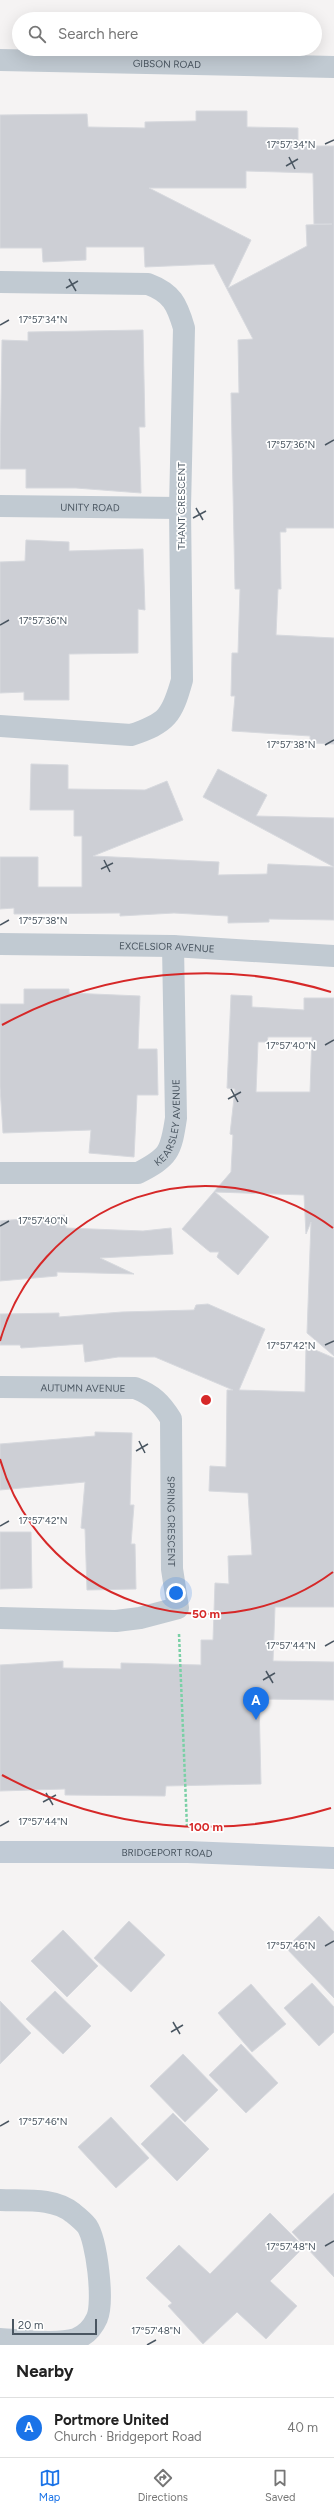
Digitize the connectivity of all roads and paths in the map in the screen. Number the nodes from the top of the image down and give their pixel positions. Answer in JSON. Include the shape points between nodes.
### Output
{"nodes":[{"id":1,"x":0,"y":60,"type":"edge"},
{"id":2,"x":334,"y":67,"type":"edge"},
{"id":3,"x":0,"y":282,"type":"edge"},
{"id":4,"x":0,"y":506,"type":"edge"},
{"id":5,"x":180,"y":508,"type":"junction"},
{"id":6,"x":0,"y":726,"type":"edge"},
{"id":7,"x":0,"y":944,"type":"edge"},
{"id":8,"x":173,"y":946,"type":"junction"},
{"id":9,"x":334,"y":956,"type":"edge"},
{"id":10,"x":0,"y":1172,"type":"edge"},
{"id":11,"x":0,"y":1387,"type":"edge"},
{"id":12,"x":161,"y":1403,"type":"joint"},
{"id":13,"x":178,"y":1608,"type":"junction"},
{"id":14,"x":0,"y":1618,"type":"edge"},
{"id":15,"x":0,"y":1852,"type":"edge"},
{"id":16,"x":188,"y":1852,"type":"junction"},
{"id":17,"x":334,"y":1858,"type":"edge"},
{"id":18,"x":0,"y":2200,"type":"edge"},
{"id":19,"x":0,"y":2339,"type":"edge"}],
"edges":[{"from":1,"to":2,"type":"street","name":"GIBSON ROAD"},
{"from":3,"to":5,"type":"street","name":"THANT CRESCENT","via":[[148,284],[164,290],[169,296],[178,308],[184,328]]},
{"from":4,"to":5,"type":"street","name":"UNITY ROAD"},
{"from":5,"to":6,"type":"street","name":"THANT CRESCENT","via":[[182,680],[167,718],[150,729],[132,735]]},
{"from":7,"to":8,"type":"street","name":"EXCELSIOR AVENUE"},
{"from":8,"to":9,"type":"street","name":"EXCELSIOR AVENUE"},
{"from":8,"to":10,"type":"street","name":"KEARSLEY AVENUE","via":[[176,1118],[171,1146],[158,1163],[138,1173]]},
{"from":11,"to":12,"type":"street","name":"AUTUMN AVENUE","via":[[135,1388],[149,1393]]},
{"from":12,"to":13,"type":"street","name":"SPRING CRESCENT","via":[[171,1419],[172,1568]]},
{"from":13,"to":14,"type":"street","via":[[116,1621]]},
{"from":13,"to":16,"type":"path"},
{"from":15,"to":16,"type":"main road","name":"BRIDGEPORT ROAD"},
{"from":16,"to":17,"type":"main road","name":"BRIDGEPORT ROAD"},
{"from":18,"to":19,"type":"street","via":[[54,2203],[72,2212],[87,2226],[98,2260],[98,2317],[90,2330],[76,2339]]}]}
